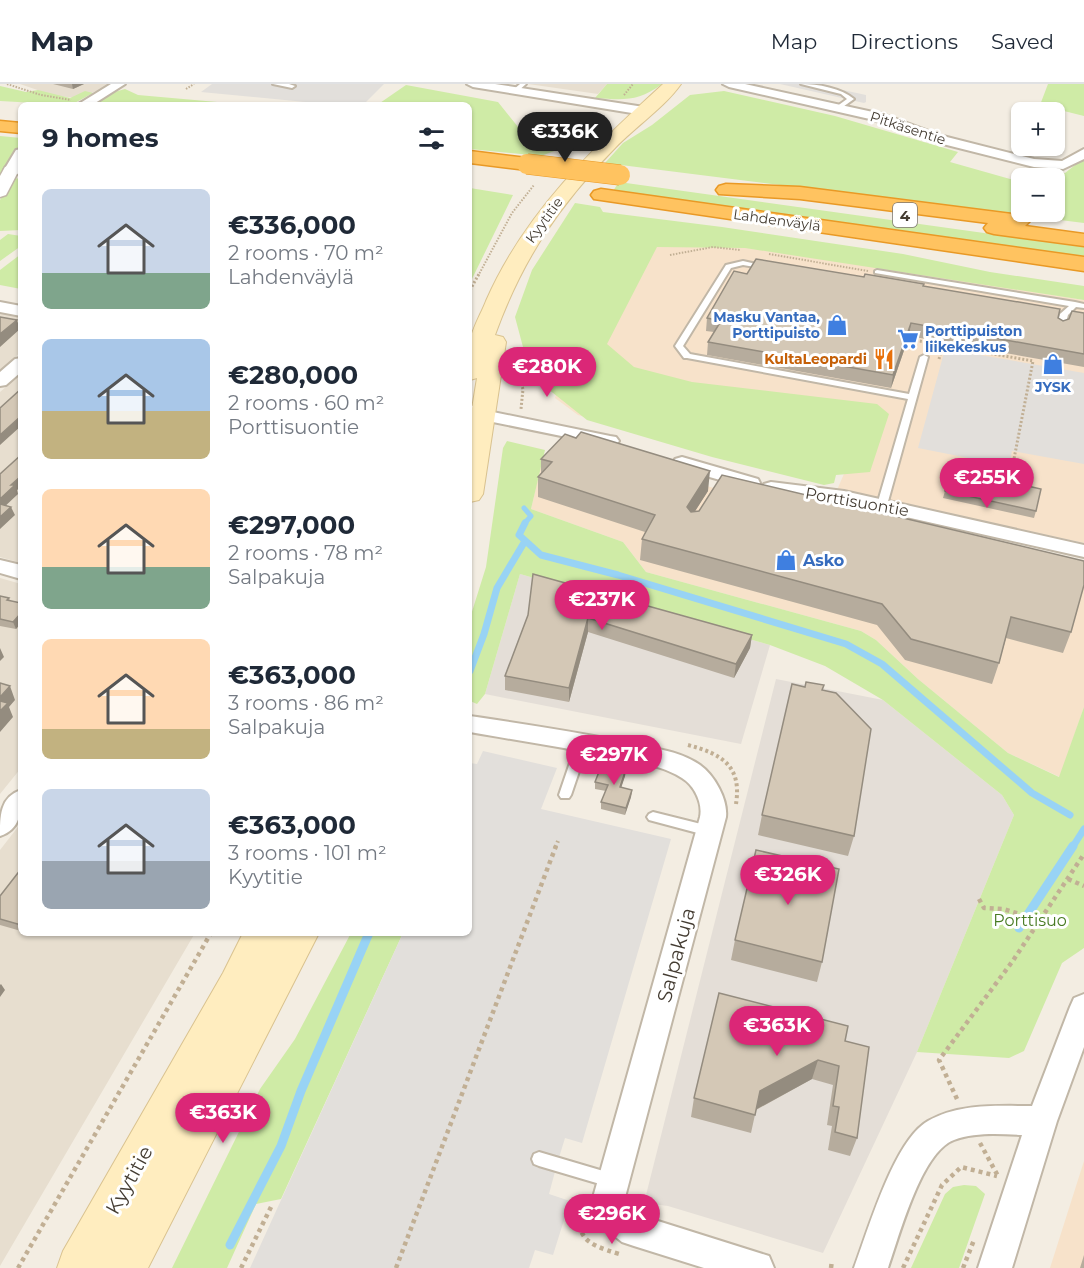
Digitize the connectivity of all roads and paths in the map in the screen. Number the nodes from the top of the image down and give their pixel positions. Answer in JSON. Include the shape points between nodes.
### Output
{"nodes":[{"id":1,"x":7,"y":84,"type":"edge"},
{"id":2,"x":119,"y":84,"type":"edge"},
{"id":3,"x":194,"y":84,"type":"edge"},
{"id":4,"x":276,"y":84,"type":"edge"},
{"id":5,"x":474,"y":84,"type":"edge"},
{"id":6,"x":673,"y":84,"type":"edge"},
{"id":7,"x":729,"y":84,"type":"edge"},
{"id":8,"x":804,"y":84,"type":"edge"},
{"id":9,"x":292,"y":86,"type":"dead end"},
{"id":10,"x":519,"y":87,"type":"edge"},
{"id":11,"x":186,"y":88,"type":"dead end"},
{"id":12,"x":74,"y":102,"type":"edge"},
{"id":13,"x":88,"y":102,"type":"edge"},
{"id":14,"x":838,"y":108,"type":"junction"},
{"id":15,"x":644,"y":111,"type":"junction"},
{"id":16,"x":0,"y":126,"type":"edge"},
{"id":17,"x":18,"y":128,"type":"edge"},
{"id":18,"x":1084,"y":153,"type":"edge"},
{"id":19,"x":472,"y":157,"type":"edge"},
{"id":20,"x":16,"y":170,"type":"edge"},
{"id":21,"x":643,"y":178,"type":"dead end"},
{"id":22,"x":703,"y":186,"type":"dead end"},
{"id":23,"x":545,"y":188,"type":"dead end"},
{"id":24,"x":726,"y":190,"type":"junction"},
{"id":25,"x":0,"y":192,"type":"edge"},
{"id":26,"x":1084,"y":229,"type":"edge"},
{"id":27,"x":854,"y":231,"type":"junction"},
{"id":28,"x":1084,"y":240,"type":"edge"},
{"id":29,"x":1084,"y":264,"type":"edge"},
{"id":30,"x":777,"y":268,"type":"edge"},
{"id":31,"x":877,"y":272,"type":"dead end"},
{"id":32,"x":1084,"y":275,"type":"edge"},
{"id":33,"x":503,"y":288,"type":"junction"},
{"id":34,"x":1080,"y":305,"type":"edge"},
{"id":35,"x":0,"y":307,"type":"edge"},
{"id":36,"x":18,"y":310,"type":"edge"},
{"id":37,"x":1060,"y":330,"type":"edge"},
{"id":38,"x":908,"y":339,"type":"edge"},
{"id":39,"x":924,"y":357,"type":"dead end"},
{"id":40,"x":18,"y":366,"type":"edge"},
{"id":41,"x":472,"y":366,"type":"edge"},
{"id":42,"x":514,"y":367,"type":"dead end"},
{"id":43,"x":0,"y":381,"type":"edge"},
{"id":44,"x":912,"y":397,"type":"junction"},
{"id":45,"x":524,"y":398,"type":"dead end"},
{"id":46,"x":477,"y":408,"type":"edge"},
{"id":47,"x":625,"y":446,"type":"edge"},
{"id":48,"x":665,"y":459,"type":"edge"},
{"id":49,"x":1012,"y":464,"type":"dead end"},
{"id":50,"x":472,"y":469,"type":"edge"},
{"id":51,"x":882,"y":513,"type":"junction"},
{"id":52,"x":1084,"y":551,"type":"edge"},
{"id":53,"x":0,"y":566,"type":"edge"},
{"id":54,"x":1084,"y":566,"type":"edge"},
{"id":55,"x":18,"y":571,"type":"edge"},
{"id":56,"x":472,"y":724,"type":"edge"},
{"id":57,"x":583,"y":742,"type":"junction"},
{"id":58,"x":565,"y":795,"type":"dead end"},
{"id":59,"x":18,"y":803,"type":"edge"},
{"id":60,"x":653,"y":817,"type":"dead end"},
{"id":61,"x":0,"y":826,"type":"edge"},
{"id":62,"x":709,"y":831,"type":"junction"},
{"id":63,"x":558,"y":841,"type":"dead end"},
{"id":64,"x":1084,"y":854,"type":"edge"},
{"id":65,"x":1068,"y":879,"type":"junction"},
{"id":66,"x":1084,"y":886,"type":"edge"},
{"id":67,"x":979,"y":899,"type":"dead end"},
{"id":68,"x":1040,"y":920,"type":"junction"},
{"id":69,"x":209,"y":936,"type":"edge"},
{"id":70,"x":261,"y":936,"type":"edge"},
{"id":71,"x":298,"y":936,"type":"edge"},
{"id":72,"x":1084,"y":1007,"type":"edge"},
{"id":73,"x":1042,"y":1121,"type":"junction"},
{"id":74,"x":968,"y":1122,"type":"junction"},
{"id":75,"x":538,"y":1159,"type":"dead end"},
{"id":76,"x":998,"y":1176,"type":"junction"},
{"id":77,"x":613,"y":1181,"type":"junction"},
{"id":78,"x":994,"y":1186,"type":"dead end"},
{"id":79,"x":271,"y":1207,"type":"dead end"},
{"id":80,"x":975,"y":1237,"type":"dead end"},
{"id":81,"x":832,"y":1260,"type":"dead end"},
{"id":82,"x":725,"y":1263,"type":"edge"},
{"id":83,"x":18,"y":1268,"type":"edge"},
{"id":84,"x":80,"y":1268,"type":"edge"},
{"id":85,"x":123,"y":1268,"type":"edge"},
{"id":86,"x":242,"y":1268,"type":"edge"},
{"id":87,"x":396,"y":1268,"type":"edge"},
{"id":88,"x":757,"y":1268,"type":"edge"},
{"id":89,"x":831,"y":1268,"type":"edge"},
{"id":90,"x":871,"y":1268,"type":"edge"},
{"id":91,"x":903,"y":1268,"type":"edge"},
{"id":92,"x":963,"y":1268,"type":"edge"},
{"id":93,"x":995,"y":1268,"type":"edge"}],
"edges":[{"from":1,"to":12,"type":"path"},
{"from":2,"to":13,"type":"street"},
{"from":3,"to":11,"type":"path"},
{"from":4,"to":9,"type":"lane"},
{"from":5,"to":10,"type":"street"},
{"from":6,"to":15,"type":"main road","name":"Kyytitie"},
{"from":7,"to":14,"type":"street","name":"Pitkäsentie"},
{"from":8,"to":14,"type":"lane","via":[[843,93],[851,99]]},
{"from":10,"to":15,"type":"street"},
{"from":14,"to":18,"type":"street","name":"Pitkäsentie","via":[[878,117],[949,142],[1045,165],[1063,165]]},
{"from":15,"to":33,"type":"main road","name":"Kyytitie","via":[[577,176],[551,208],[522,250]]},
{"from":16,"to":17,"type":"highway"},
{"from":19,"to":21,"type":"highway","bridge":true},
{"from":20,"to":25,"type":"street"},
{"from":22,"to":24,"type":"highway","name":"Lahdenväylä","number":"4"},
{"from":23,"to":27,"type":"highway","name":"Lahdenväylä","number":"4"},
{"from":24,"to":26,"type":"highway","via":[[800,193]]},
{"from":24,"to":28,"type":"highway","name":"Lahdenväylä","number":"4"},
{"from":27,"to":29,"type":"highway","name":"Lahdenväylä","number":"4"},
{"from":27,"to":32,"type":"highway"},
{"from":30,"to":44,"type":"lane","via":[[743,263],[728,267],[679,346],[687,356]]},
{"from":31,"to":34,"type":"lane"},
{"from":33,"to":41,"type":"main road","name":"Kyytitie"},
{"from":33,"to":46,"type":"main road","name":"Kyytitie"},
{"from":34,"to":37,"type":"lane","via":[[1064,314]]},
{"from":35,"to":36,"type":"street"},
{"from":38,"to":49,"type":"path","via":[[1033,361]]},
{"from":39,"to":44,"type":"lane"},
{"from":40,"to":43,"type":"street"},
{"from":42,"to":45,"type":"path"},
{"from":44,"to":51,"type":"lane"},
{"from":46,"to":47,"type":"street"},
{"from":46,"to":50,"type":"main road","name":"Kyytitie"},
{"from":48,"to":51,"type":"street","name":"Porttisuontie","via":[[724,482],[771,488]]},
{"from":51,"to":52,"type":"street","name":"Porttisuontie"},
{"from":51,"to":54,"type":"street","name":"Porttisuontie"},
{"from":53,"to":55,"type":"street"},
{"from":56,"to":57,"type":"street","name":"Salpakuja"},
{"from":57,"to":58,"type":"lane"},
{"from":57,"to":62,"type":"street","name":"Salpakuja","via":[[653,756],[692,772],[712,800]]},
{"from":59,"to":61,"type":"street"},
{"from":60,"to":62,"type":"lane"},
{"from":62,"to":77,"type":"street","name":"Salpakuja"},
{"from":63,"to":87,"type":"path"},
{"from":64,"to":65,"type":"path"},
{"from":65,"to":66,"type":"path"},
{"from":65,"to":68,"type":"path"},
{"from":67,"to":68,"type":"path","via":[[984,908],[1003,909]]},
{"from":68,"to":74,"type":"path","via":[[939,1060]]},
{"from":69,"to":83,"type":"path"},
{"from":70,"to":84,"type":"main road","name":"Kyytitie"},
{"from":71,"to":85,"type":"main road","name":"Kyytitie"},
{"from":72,"to":73,"type":"street"},
{"from":73,"to":74,"type":"street"},
{"from":73,"to":93,"type":"street"},
{"from":74,"to":76,"type":"path"},
{"from":74,"to":90,"type":"street","via":[[936,1132],[914,1156]]},
{"from":75,"to":77,"type":"lane"},
{"from":76,"to":78,"type":"path"},
{"from":76,"to":91,"type":"path","via":[[961,1167],[942,1185]]},
{"from":77,"to":82,"type":"street","name":"Salpakuja","via":[[608,1201],[615,1216],[634,1230]]},
{"from":79,"to":86,"type":"path"},
{"from":80,"to":92,"type":"path"},
{"from":81,"to":89,"type":"path"},
{"from":82,"to":88,"type":"street","name":"Salpakuja"}]}
